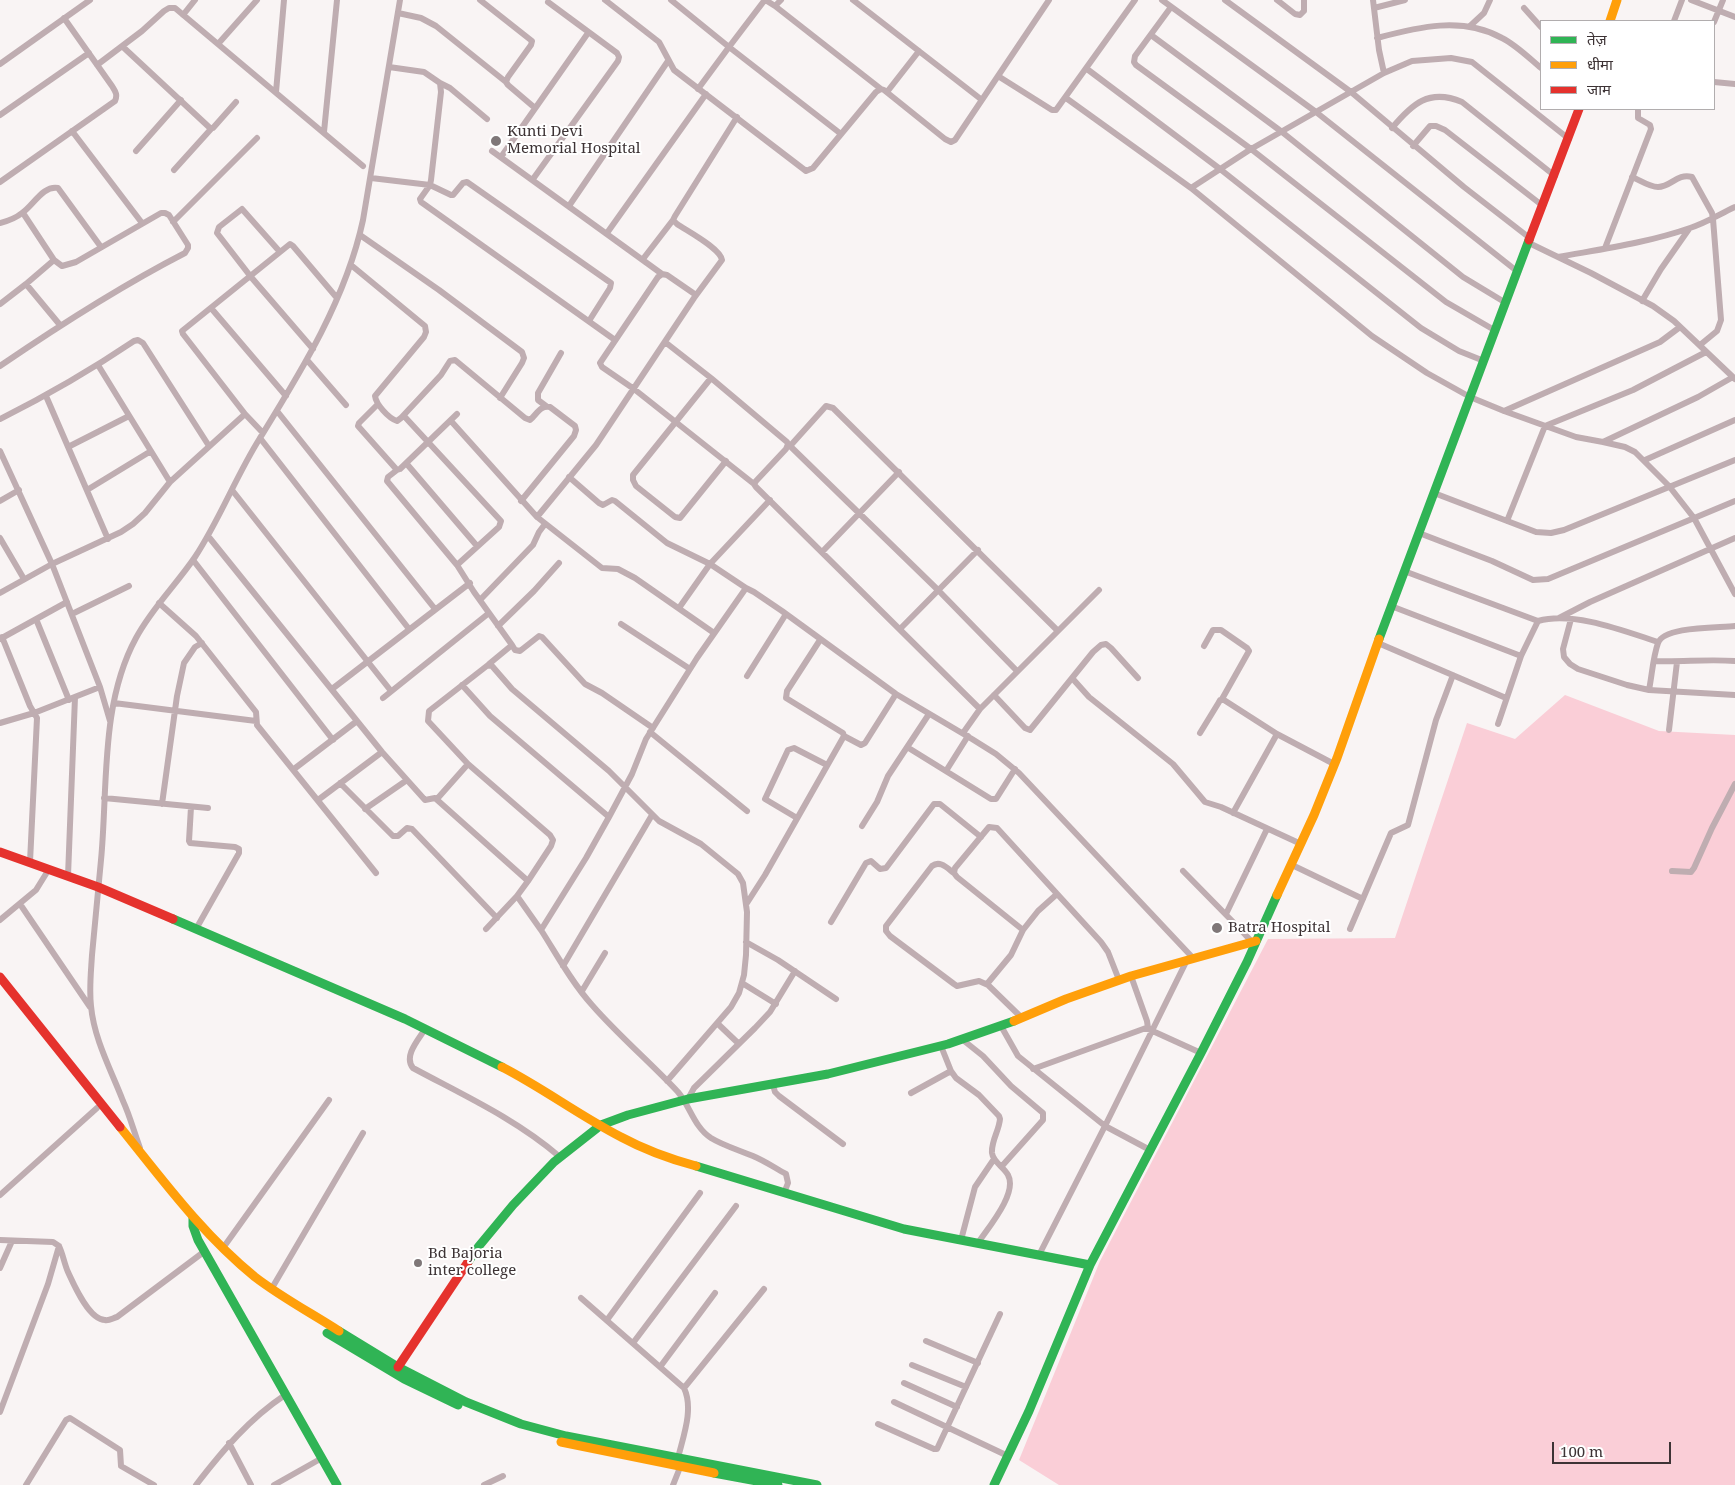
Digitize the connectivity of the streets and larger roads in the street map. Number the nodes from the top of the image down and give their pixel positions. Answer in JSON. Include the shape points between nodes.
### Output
{"nodes":[{"id":1,"x":90,"y":0,"type":"edge"},
{"id":2,"x":195,"y":0,"type":"edge"},
{"id":3,"x":257,"y":0,"type":"edge"},
{"id":4,"x":284,"y":0,"type":"edge"},
{"id":5,"x":337,"y":0,"type":"edge"},
{"id":6,"x":400,"y":0,"type":"edge"},
{"id":7,"x":480,"y":0,"type":"edge"},
{"id":8,"x":606,"y":0,"type":"edge"},
{"id":9,"x":671,"y":0,"type":"edge"},
{"id":10,"x":781,"y":0,"type":"edge"},
{"id":11,"x":853,"y":0,"type":"edge"},
{"id":12,"x":1049,"y":0,"type":"edge"},
{"id":13,"x":1135,"y":0,"type":"edge"},
{"id":14,"x":1162,"y":0,"type":"edge"},
{"id":15,"x":1225,"y":0,"type":"edge"},
{"id":16,"x":1277,"y":0,"type":"edge"},
{"id":17,"x":1304,"y":0,"type":"edge"},
{"id":18,"x":1373,"y":0,"type":"edge"},
{"id":19,"x":1405,"y":0,"type":"edge"},
{"id":20,"x":1490,"y":0,"type":"edge"},
{"id":21,"x":1617,"y":0,"type":"edge"},
{"id":22,"x":1682,"y":0,"type":"edge"},
{"id":23,"x":1691,"y":0,"type":"edge"},
{"id":24,"x":1723,"y":0,"type":"edge"},
{"id":25,"x":547,"y":1,"type":"edge"},
{"id":26,"x":767,"y":1,"type":"edge"},
{"id":27,"x":775,"y":6,"type":"junction"},
{"id":28,"x":1171,"y":7,"type":"junction"},
{"id":29,"x":1374,"y":8,"type":"junction"},
{"id":30,"x":1524,"y":8,"type":"dead end"},
{"id":31,"x":1718,"y":11,"type":"junction"},
{"id":32,"x":398,"y":13,"type":"junction"},
{"id":33,"x":183,"y":15,"type":"junction"},
{"id":34,"x":1735,"y":17,"type":"edge"},
{"id":35,"x":64,"y":18,"type":"junction"},
{"id":36,"x":1610,"y":20,"type":"edge"},
{"id":37,"x":1674,"y":20,"type":"edge"},
{"id":38,"x":1715,"y":20,"type":"edge"},
{"id":39,"x":1470,"y":26,"type":"junction"},
{"id":40,"x":1540,"y":26,"type":"edge"},
{"id":41,"x":588,"y":33,"type":"junction"},
{"id":42,"x":1151,"y":35,"type":"junction"},
{"id":43,"x":1377,"y":38,"type":"junction"},
{"id":44,"x":218,"y":44,"type":"junction"},
{"id":45,"x":123,"y":47,"type":"junction"},
{"id":46,"x":729,"y":47,"type":"junction"},
{"id":47,"x":919,"y":51,"type":"junction"},
{"id":48,"x":89,"y":53,"type":"junction"},
{"id":49,"x":668,"y":61,"type":"junction"},
{"id":50,"x":0,"y":64,"type":"edge"},
{"id":51,"x":97,"y":65,"type":"junction"},
{"id":52,"x":389,"y":67,"type":"junction"},
{"id":53,"x":1540,"y":67,"type":"edge"},
{"id":54,"x":1087,"y":69,"type":"junction"},
{"id":55,"x":1384,"y":72,"type":"junction"},
{"id":56,"x":998,"y":76,"type":"junction"},
{"id":57,"x":506,"y":82,"type":"junction"},
{"id":58,"x":1715,"y":82,"type":"edge"},
{"id":59,"x":440,"y":83,"type":"junction"},
{"id":60,"x":1735,"y":84,"type":"edge"},
{"id":61,"x":698,"y":89,"type":"junction"},
{"id":62,"x":884,"y":91,"type":"junction"},
{"id":63,"x":276,"y":92,"type":"junction"},
{"id":64,"x":1350,"y":92,"type":"junction"},
{"id":65,"x":706,"y":94,"type":"junction"},
{"id":66,"x":1066,"y":98,"type":"junction"},
{"id":67,"x":181,"y":100,"type":"junction"},
{"id":68,"x":982,"y":100,"type":"junction"},
{"id":69,"x":236,"y":102,"type":"dead end"},
{"id":70,"x":535,"y":108,"type":"junction"},
{"id":71,"x":1579,"y":110,"type":"edge"},
{"id":72,"x":1638,"y":110,"type":"edge"},
{"id":73,"x":1316,"y":112,"type":"junction"},
{"id":74,"x":0,"y":115,"type":"edge"},
{"id":75,"x":737,"y":117,"type":"junction"},
{"id":76,"x":487,"y":119,"type":"dead end"},
{"id":77,"x":1392,"y":128,"type":"junction"},
{"id":78,"x":211,"y":129,"type":"junction"},
{"id":79,"x":72,"y":131,"type":"junction"},
{"id":80,"x":324,"y":132,"type":"junction"},
{"id":81,"x":1282,"y":132,"type":"junction"},
{"id":82,"x":841,"y":134,"type":"junction"},
{"id":83,"x":257,"y":138,"type":"dead end"},
{"id":84,"x":1569,"y":139,"type":"junction"},
{"id":85,"x":1414,"y":146,"type":"junction"},
{"id":86,"x":1251,"y":149,"type":"junction"},
{"id":87,"x":492,"y":150,"type":"dead end"},
{"id":88,"x":136,"y":151,"type":"dead end"},
{"id":89,"x":501,"y":157,"type":"junction"},
{"id":90,"x":363,"y":166,"type":"dead end"},
{"id":91,"x":1220,"y":168,"type":"junction"},
{"id":92,"x":174,"y":170,"type":"dead end"},
{"id":93,"x":1555,"y":176,"type":"junction"},
{"id":94,"x":1632,"y":177,"type":"junction"},
{"id":95,"x":371,"y":178,"type":"junction"},
{"id":96,"x":532,"y":180,"type":"junction"},
{"id":97,"x":0,"y":182,"type":"edge"},
{"id":98,"x":430,"y":185,"type":"junction"},
{"id":99,"x":1191,"y":188,"type":"junction"},
{"id":100,"x":569,"y":206,"type":"junction"},
{"id":101,"x":1543,"y":206,"type":"junction"},
{"id":102,"x":1735,"y":207,"type":"edge"},
{"id":103,"x":23,"y":213,"type":"junction"},
{"id":104,"x":1713,"y":219,"type":"junction"},
{"id":105,"x":674,"y":220,"type":"junction"},
{"id":106,"x":174,"y":222,"type":"junction"},
{"id":107,"x":0,"y":223,"type":"edge"},
{"id":108,"x":142,"y":223,"type":"junction"},
{"id":109,"x":1689,"y":228,"type":"junction"},
{"id":110,"x":607,"y":233,"type":"junction"},
{"id":111,"x":360,"y":235,"type":"junction"},
{"id":112,"x":1530,"y":241,"type":"junction"},
{"id":113,"x":101,"y":247,"type":"junction"},
{"id":114,"x":1605,"y":248,"type":"junction"},
{"id":115,"x":280,"y":252,"type":"junction"},
{"id":116,"x":1558,"y":257,"type":"junction"},
{"id":117,"x":643,"y":259,"type":"junction"},
{"id":118,"x":54,"y":260,"type":"junction"},
{"id":119,"x":351,"y":265,"type":"junction"},
{"id":120,"x":1518,"y":272,"type":"junction"},
{"id":121,"x":662,"y":274,"type":"junction"},
{"id":122,"x":251,"y":277,"type":"junction"},
{"id":123,"x":26,"y":284,"type":"junction"},
{"id":124,"x":696,"y":295,"type":"junction"},
{"id":125,"x":337,"y":298,"type":"junction"},
{"id":126,"x":1642,"y":301,"type":"junction"},
{"id":127,"x":1506,"y":303,"type":"junction"},
{"id":128,"x":0,"y":304,"type":"edge"},
{"id":129,"x":211,"y":308,"type":"junction"},
{"id":130,"x":589,"y":322,"type":"junction"},
{"id":131,"x":60,"y":325,"type":"junction"},
{"id":132,"x":1680,"y":327,"type":"junction"},
{"id":133,"x":1496,"y":331,"type":"junction"},
{"id":134,"x":615,"y":340,"type":"junction"},
{"id":135,"x":665,"y":342,"type":"junction"},
{"id":136,"x":1700,"y":345,"type":"junction"},
{"id":137,"x":313,"y":349,"type":"junction"},
{"id":138,"x":1706,"y":352,"type":"junction"},
{"id":139,"x":561,"y":353,"type":"dead end"},
{"id":140,"x":307,"y":360,"type":"junction"},
{"id":141,"x":1484,"y":361,"type":"junction"},
{"id":142,"x":98,"y":365,"type":"junction"},
{"id":143,"x":0,"y":366,"type":"edge"},
{"id":144,"x":711,"y":378,"type":"junction"},
{"id":145,"x":1734,"y":378,"type":"edge"},
{"id":146,"x":634,"y":389,"type":"junction"},
{"id":147,"x":46,"y":396,"type":"junction"},
{"id":148,"x":286,"y":396,"type":"junction"},
{"id":149,"x":1470,"y":397,"type":"junction"},
{"id":150,"x":500,"y":398,"type":"junction"},
{"id":151,"x":378,"y":404,"type":"junction"},
{"id":152,"x":346,"y":405,"type":"dead end"},
{"id":153,"x":546,"y":406,"type":"junction"},
{"id":154,"x":277,"y":411,"type":"junction"},
{"id":155,"x":1504,"y":412,"type":"junction"},
{"id":156,"x":246,"y":414,"type":"junction"},
{"id":157,"x":457,"y":414,"type":"dead end"},
{"id":158,"x":129,"y":416,"type":"junction"},
{"id":159,"x":404,"y":416,"type":"junction"},
{"id":160,"x":0,"y":419,"type":"edge"},
{"id":161,"x":451,"y":420,"type":"junction"},
{"id":162,"x":1735,"y":420,"type":"edge"},
{"id":163,"x":676,"y":422,"type":"junction"},
{"id":164,"x":1545,"y":426,"type":"junction"},
{"id":165,"x":262,"y":436,"type":"junction"},
{"id":166,"x":428,"y":442,"type":"junction"},
{"id":167,"x":1603,"y":442,"type":"junction"},
{"id":168,"x":790,"y":445,"type":"junction"},
{"id":169,"x":209,"y":446,"type":"junction"},
{"id":170,"x":68,"y":447,"type":"junction"},
{"id":171,"x":0,"y":451,"type":"edge"},
{"id":172,"x":151,"y":451,"type":"junction"},
{"id":173,"x":1645,"y":460,"type":"junction"},
{"id":174,"x":1735,"y":460,"type":"edge"},
{"id":175,"x":726,"y":461,"type":"junction"},
{"id":176,"x":406,"y":463,"type":"junction"},
{"id":177,"x":397,"y":470,"type":"junction"},
{"id":178,"x":899,"y":472,"type":"junction"},
{"id":179,"x":569,"y":477,"type":"junction"},
{"id":180,"x":170,"y":482,"type":"junction"},
{"id":181,"x":754,"y":484,"type":"junction"},
{"id":182,"x":1669,"y":486,"type":"junction"},
{"id":183,"x":19,"y":490,"type":"junction"},
{"id":184,"x":87,"y":490,"type":"junction"},
{"id":185,"x":232,"y":490,"type":"junction"},
{"id":186,"x":1434,"y":493,"type":"junction"},
{"id":187,"x":770,"y":500,"type":"junction"},
{"id":188,"x":0,"y":501,"type":"edge"},
{"id":189,"x":521,"y":501,"type":"junction"},
{"id":190,"x":1735,"y":501,"type":"edge"},
{"id":191,"x":859,"y":513,"type":"junction"},
{"id":192,"x":536,"y":517,"type":"junction"},
{"id":193,"x":1694,"y":518,"type":"junction"},
{"id":194,"x":1508,"y":522,"type":"junction"},
{"id":195,"x":545,"y":524,"type":"junction"},
{"id":196,"x":1419,"y":533,"type":"junction"},
{"id":197,"x":208,"y":536,"type":"junction"},
{"id":198,"x":0,"y":538,"type":"edge"},
{"id":199,"x":108,"y":538,"type":"junction"},
{"id":200,"x":1735,"y":538,"type":"edge"},
{"id":201,"x":478,"y":546,"type":"junction"},
{"id":202,"x":1710,"y":548,"type":"junction"},
{"id":203,"x":978,"y":550,"type":"junction"},
{"id":204,"x":822,"y":552,"type":"junction"},
{"id":205,"x":193,"y":560,"type":"junction"},
{"id":206,"x":559,"y":563,"type":"dead end"},
{"id":207,"x":52,"y":564,"type":"junction"},
{"id":208,"x":710,"y":564,"type":"junction"},
{"id":209,"x":457,"y":565,"type":"junction"},
{"id":210,"x":1404,"y":571,"type":"junction"},
{"id":211,"x":24,"y":579,"type":"junction"},
{"id":212,"x":470,"y":583,"type":"junction"},
{"id":213,"x":1733,"y":583,"type":"edge"},
{"id":214,"x":129,"y":586,"type":"dead end"},
{"id":215,"x":746,"y":588,"type":"junction"},
{"id":216,"x":938,"y":590,"type":"junction"},
{"id":217,"x":1099,"y":590,"type":"dead end"},
{"id":218,"x":0,"y":593,"type":"edge"},
{"id":219,"x":1735,"y":594,"type":"edge"},
{"id":220,"x":480,"y":600,"type":"junction"},
{"id":221,"x":67,"y":602,"type":"junction"},
{"id":222,"x":159,"y":603,"type":"junction"},
{"id":223,"x":1391,"y":606,"type":"junction"},
{"id":224,"x":679,"y":608,"type":"junction"},
{"id":225,"x":435,"y":609,"type":"junction"},
{"id":226,"x":489,"y":613,"type":"junction"},
{"id":227,"x":72,"y":614,"type":"junction"},
{"id":228,"x":786,"y":614,"type":"junction"},
{"id":229,"x":1558,"y":618,"type":"junction"},
{"id":230,"x":36,"y":619,"type":"junction"},
{"id":231,"x":1571,"y":619,"type":"junction"},
{"id":232,"x":1538,"y":622,"type":"junction"},
{"id":233,"x":621,"y":624,"type":"dead end"},
{"id":234,"x":498,"y":626,"type":"junction"},
{"id":235,"x":1735,"y":626,"type":"edge"},
{"id":236,"x":409,"y":629,"type":"junction"},
{"id":237,"x":900,"y":630,"type":"junction"},
{"id":238,"x":1058,"y":631,"type":"junction"},
{"id":239,"x":714,"y":633,"type":"junction"},
{"id":240,"x":1,"y":638,"type":"edge"},
{"id":241,"x":820,"y":640,"type":"junction"},
{"id":242,"x":1658,"y":642,"type":"junction"},
{"id":243,"x":202,"y":643,"type":"junction"},
{"id":244,"x":1378,"y":643,"type":"junction"},
{"id":245,"x":512,"y":645,"type":"junction"},
{"id":246,"x":1204,"y":646,"type":"dead end"},
{"id":247,"x":1521,"y":656,"type":"junction"},
{"id":248,"x":1655,"y":661,"type":"junction"},
{"id":249,"x":1735,"y":661,"type":"edge"},
{"id":250,"x":369,"y":662,"type":"junction"},
{"id":251,"x":1677,"y":662,"type":"junction"},
{"id":252,"x":489,"y":664,"type":"junction"},
{"id":253,"x":690,"y":669,"type":"junction"},
{"id":254,"x":1017,"y":671,"type":"junction"},
{"id":255,"x":1453,"y":675,"type":"junction"},
{"id":256,"x":747,"y":676,"type":"dead end"},
{"id":257,"x":1072,"y":678,"type":"junction"},
{"id":258,"x":1138,"y":678,"type":"dead end"},
{"id":259,"x":462,"y":685,"type":"junction"},
{"id":260,"x":100,"y":688,"type":"junction"},
{"id":261,"x":332,"y":689,"type":"junction"},
{"id":262,"x":1649,"y":690,"type":"junction"},
{"id":263,"x":391,"y":691,"type":"junction"},
{"id":264,"x":1673,"y":691,"type":"junction"},
{"id":265,"x":896,"y":694,"type":"junction"},
{"id":266,"x":994,"y":695,"type":"junction"},
{"id":267,"x":1735,"y":696,"type":"edge"},
{"id":268,"x":72,"y":698,"type":"junction"},
{"id":269,"x":383,"y":698,"type":"dead end"},
{"id":270,"x":1506,"y":698,"type":"junction"},
{"id":271,"x":1222,"y":699,"type":"junction"},
{"id":272,"x":114,"y":704,"type":"junction"},
{"id":273,"x":980,"y":709,"type":"junction"},
{"id":274,"x":175,"y":712,"type":"junction"},
{"id":275,"x":34,"y":713,"type":"junction"},
{"id":276,"x":929,"y":714,"type":"junction"},
{"id":277,"x":256,"y":721,"type":"junction"},
{"id":278,"x":357,"y":721,"type":"junction"},
{"id":279,"x":0,"y":723,"type":"edge"},
{"id":280,"x":1498,"y":724,"type":"dead end"},
{"id":281,"x":111,"y":725,"type":"junction"},
{"id":282,"x":651,"y":730,"type":"junction"},
{"id":283,"x":1669,"y":730,"type":"dead end"},
{"id":284,"x":1200,"y":733,"type":"dead end"},
{"id":285,"x":1276,"y":734,"type":"junction"},
{"id":286,"x":966,"y":735,"type":"junction"},
{"id":287,"x":844,"y":736,"type":"junction"},
{"id":288,"x":333,"y":740,"type":"junction"},
{"id":289,"x":907,"y":747,"type":"junction"},
{"id":290,"x":382,"y":752,"type":"junction"},
{"id":291,"x":468,"y":764,"type":"junction"},
{"id":292,"x":1334,"y":764,"type":"junction"},
{"id":293,"x":827,"y":765,"type":"junction"},
{"id":294,"x":294,"y":769,"type":"junction"},
{"id":295,"x":1015,"y":769,"type":"junction"},
{"id":296,"x":946,"y":771,"type":"junction"},
{"id":297,"x":407,"y":780,"type":"junction"},
{"id":298,"x":340,"y":784,"type":"junction"},
{"id":299,"x":1735,"y":784,"type":"edge"},
{"id":300,"x":625,"y":786,"type":"junction"},
{"id":301,"x":104,"y":798,"type":"junction"},
{"id":302,"x":436,"y":799,"type":"junction"},
{"id":303,"x":318,"y":800,"type":"junction"},
{"id":304,"x":162,"y":804,"type":"junction"},
{"id":305,"x":191,"y":807,"type":"junction"},
{"id":306,"x":208,"y":808,"type":"dead end"},
{"id":307,"x":365,"y":809,"type":"junction"},
{"id":308,"x":747,"y":810,"type":"dead end"},
{"id":309,"x":1233,"y":813,"type":"junction"},
{"id":310,"x":652,"y":815,"type":"junction"},
{"id":311,"x":609,"y":817,"type":"junction"},
{"id":312,"x":798,"y":818,"type":"junction"},
{"id":313,"x":862,"y":826,"type":"dead end"},
{"id":314,"x":1267,"y":829,"type":"junction"},
{"id":315,"x":981,"y":837,"type":"junction"},
{"id":316,"x":1301,"y":844,"type":"junction"},
{"id":317,"x":0,"y":852,"type":"edge"},
{"id":318,"x":30,"y":862,"type":"junction"},
{"id":319,"x":1292,"y":864,"type":"junction"},
{"id":320,"x":49,"y":869,"type":"junction"},
{"id":321,"x":1183,"y":871,"type":"dead end"},
{"id":322,"x":1672,"y":871,"type":"dead end"},
{"id":323,"x":376,"y":873,"type":"dead end"},
{"id":324,"x":954,"y":873,"type":"junction"},
{"id":325,"x":68,"y":876,"type":"junction"},
{"id":326,"x":528,"y":881,"type":"junction"},
{"id":327,"x":98,"y":887,"type":"junction"},
{"id":328,"x":1057,"y":894,"type":"junction"},
{"id":329,"x":517,"y":896,"type":"junction"},
{"id":330,"x":1363,"y":899,"type":"junction"},
{"id":331,"x":747,"y":903,"type":"junction"},
{"id":332,"x":20,"y":904,"type":"junction"},
{"id":333,"x":1226,"y":914,"type":"junction"},
{"id":334,"x":497,"y":918,"type":"junction"},
{"id":335,"x":0,"y":920,"type":"edge"},
{"id":336,"x":831,"y":922,"type":"dead end"},
{"id":337,"x":196,"y":929,"type":"junction"},
{"id":338,"x":486,"y":929,"type":"dead end"},
{"id":339,"x":1350,"y":929,"type":"dead end"},
{"id":340,"x":541,"y":930,"type":"junction"},
{"id":341,"x":1023,"y":930,"type":"junction"},
{"id":342,"x":746,"y":942,"type":"junction"},
{"id":343,"x":1254,"y":942,"type":"junction"},
{"id":344,"x":605,"y":954,"type":"dead end"},
{"id":345,"x":1190,"y":959,"type":"junction"},
{"id":346,"x":563,"y":966,"type":"junction"},
{"id":347,"x":795,"y":971,"type":"junction"},
{"id":348,"x":1132,"y":976,"type":"junction"},
{"id":349,"x":0,"y":977,"type":"edge"},
{"id":350,"x":1119,"y":980,"type":"junction"},
{"id":351,"x":742,"y":983,"type":"junction"},
{"id":352,"x":988,"y":985,"type":"junction"},
{"id":353,"x":0,"y":986,"type":"edge"},
{"id":354,"x":582,"y":992,"type":"junction"},
{"id":355,"x":836,"y":999,"type":"dead end"},
{"id":356,"x":776,"y":1004,"type":"junction"},
{"id":357,"x":91,"y":1008,"type":"junction"},
{"id":358,"x":1022,"y":1018,"type":"junction"},
{"id":359,"x":34,"y":1022,"type":"junction"},
{"id":360,"x":716,"y":1023,"type":"junction"},
{"id":361,"x":1001,"y":1026,"type":"junction"},
{"id":362,"x":425,"y":1028,"type":"junction"},
{"id":363,"x":1150,"y":1029,"type":"junction"},
{"id":364,"x":962,"y":1040,"type":"junction"},
{"id":365,"x":739,"y":1044,"type":"junction"},
{"id":366,"x":941,"y":1046,"type":"junction"},
{"id":367,"x":1201,"y":1053,"type":"junction"},
{"id":368,"x":1033,"y":1069,"type":"junction"},
{"id":369,"x":951,"y":1071,"type":"junction"},
{"id":370,"x":667,"y":1081,"type":"junction"},
{"id":371,"x":773,"y":1085,"type":"junction"},
{"id":372,"x":911,"y":1093,"type":"dead end"},
{"id":373,"x":329,"y":1100,"type":"dead end"},
{"id":374,"x":686,"y":1100,"type":"junction"},
{"id":375,"x":97,"y":1108,"type":"junction"},
{"id":376,"x":601,"y":1125,"type":"junction"},
{"id":377,"x":1105,"y":1126,"type":"junction"},
{"id":378,"x":363,"y":1133,"type":"dead end"},
{"id":379,"x":843,"y":1144,"type":"dead end"},
{"id":380,"x":1150,"y":1150,"type":"junction"},
{"id":381,"x":143,"y":1156,"type":"junction"},
{"id":382,"x":560,"y":1157,"type":"junction"},
{"id":383,"x":994,"y":1159,"type":"junction"},
{"id":384,"x":1002,"y":1166,"type":"junction"},
{"id":385,"x":700,"y":1193,"type":"dead end"},
{"id":386,"x":784,"y":1193,"type":"junction"},
{"id":387,"x":0,"y":1195,"type":"edge"},
{"id":388,"x":736,"y":1206,"type":"dead end"},
{"id":389,"x":193,"y":1222,"type":"junction"},
{"id":390,"x":0,"y":1240,"type":"edge"},
{"id":391,"x":961,"y":1240,"type":"junction"},
{"id":392,"x":12,"y":1241,"type":"junction"},
{"id":393,"x":978,"y":1243,"type":"junction"},
{"id":394,"x":59,"y":1246,"type":"junction"},
{"id":395,"x":223,"y":1248,"type":"junction"},
{"id":396,"x":205,"y":1252,"type":"junction"},
{"id":397,"x":1039,"y":1255,"type":"junction"},
{"id":398,"x":1090,"y":1264,"type":"junction"},
{"id":399,"x":0,"y":1268,"type":"edge"},
{"id":400,"x":272,"y":1288,"type":"junction"},
{"id":401,"x":764,"y":1289,"type":"dead end"},
{"id":402,"x":715,"y":1292,"type":"dead end"},
{"id":403,"x":581,"y":1298,"type":"dead end"},
{"id":404,"x":1000,"y":1314,"type":"dead end"},
{"id":405,"x":607,"y":1320,"type":"junction"},
{"id":406,"x":926,"y":1340,"type":"dead end"},
{"id":407,"x":633,"y":1343,"type":"junction"},
{"id":408,"x":978,"y":1362,"type":"junction"},
{"id":409,"x":912,"y":1365,"type":"dead end"},
{"id":410,"x":398,"y":1367,"type":"junction"},
{"id":411,"x":660,"y":1367,"type":"junction"},
{"id":412,"x":904,"y":1383,"type":"dead end"},
{"id":413,"x":966,"y":1387,"type":"junction"},
{"id":414,"x":684,"y":1388,"type":"junction"},
{"id":415,"x":285,"y":1395,"type":"junction"},
{"id":416,"x":894,"y":1402,"type":"dead end"},
{"id":417,"x":957,"y":1407,"type":"junction"},
{"id":418,"x":0,"y":1412,"type":"edge"},
{"id":419,"x":878,"y":1424,"type":"dead end"},
{"id":420,"x":948,"y":1427,"type":"junction"},
{"id":421,"x":229,"y":1443,"type":"junction"},
{"id":422,"x":1008,"y":1456,"type":"junction"},
{"id":423,"x":322,"y":1458,"type":"junction"},
{"id":424,"x":680,"y":1461,"type":"junction"},
{"id":425,"x":503,"y":1476,"type":"dead end"},
{"id":426,"x":26,"y":1485,"type":"edge"},
{"id":427,"x":154,"y":1485,"type":"edge"},
{"id":428,"x":196,"y":1485,"type":"edge"},
{"id":429,"x":251,"y":1485,"type":"edge"},
{"id":430,"x":274,"y":1485,"type":"edge"},
{"id":431,"x":336,"y":1485,"type":"edge"},
{"id":432,"x":484,"y":1485,"type":"edge"},
{"id":433,"x":673,"y":1485,"type":"edge"},
{"id":434,"x":778,"y":1485,"type":"edge"},
{"id":435,"x":817,"y":1485,"type":"edge"},
{"id":436,"x":994,"y":1485,"type":"edge"}],
"edges":[{"from":1,"to":35,"type":"street"},
{"from":2,"to":33,"type":"street"},
{"from":3,"to":44,"type":"street"},
{"from":4,"to":63,"type":"street"},
{"from":5,"to":80,"type":"street"},
{"from":6,"to":32,"type":"street"},
{"from":7,"to":57,"type":"street","via":[[532,41]]},
{"from":8,"to":49,"type":"street","via":[[659,42]]},
{"from":9,"to":46,"type":"street"},
{"from":10,"to":27,"type":"street"},
{"from":11,"to":47,"type":"street"},
{"from":12,"to":56,"type":"street"},
{"from":13,"to":54,"type":"street"},
{"from":14,"to":28,"type":"street"},
{"from":15,"to":64,"type":"street"},
{"from":16,"to":17,"type":"street","via":[[1300,15],[1304,11]]},
{"from":18,"to":29,"type":"street"},
{"from":19,"to":29,"type":"street"},
{"from":20,"to":39,"type":"street","via":[[1484,13]]},
{"from":21,"to":36,"type":"street"},
{"from":22,"to":37,"type":"street"},
{"from":23,"to":31,"type":"street"},
{"from":24,"to":31,"type":"street"},
{"from":25,"to":41,"type":"street"},
{"from":26,"to":27,"type":"street"},
{"from":26,"to":46,"type":"street"},
{"from":27,"to":62,"type":"street"},
{"from":28,"to":42,"type":"street"},
{"from":28,"to":73,"type":"street"},
{"from":29,"to":43,"type":"street"},
{"from":30,"to":40,"type":"street"},
{"from":31,"to":34,"type":"street"},
{"from":31,"to":38,"type":"street"},
{"from":32,"to":52,"type":"street"},
{"from":32,"to":57,"type":"street","via":[[421,18],[436,26]]},
{"from":33,"to":44,"type":"street"},
{"from":33,"to":45,"type":"street","via":[[175,8],[169,8]]},
{"from":35,"to":48,"type":"street"},
{"from":35,"to":50,"type":"street"},
{"from":39,"to":43,"type":"street","via":[[1436,25]]},
{"from":39,"to":53,"type":"street","via":[[1501,38]]},
{"from":41,"to":70,"type":"street"},
{"from":41,"to":96,"type":"street","via":[[617,53],[618,61]]},
{"from":42,"to":81,"type":"street"},
{"from":42,"to":86,"type":"street","via":[[1135,56],[1136,65]]},
{"from":43,"to":55,"type":"street"},
{"from":44,"to":63,"type":"street"},
{"from":45,"to":51,"type":"street"},
{"from":45,"to":67,"type":"street"},
{"from":46,"to":61,"type":"street"},
{"from":46,"to":82,"type":"street"},
{"from":47,"to":62,"type":"street"},
{"from":47,"to":68,"type":"street"},
{"from":48,"to":51,"type":"street"},
{"from":48,"to":74,"type":"street"},
{"from":49,"to":61,"type":"street"},
{"from":49,"to":100,"type":"street"},
{"from":51,"to":79,"type":"street","via":[[117,93],[116,98]]},
{"from":52,"to":59,"type":"street","via":[[424,72]]},
{"from":52,"to":95,"type":"street"},
{"from":54,"to":66,"type":"street"},
{"from":54,"to":91,"type":"street"},
{"from":55,"to":64,"type":"street"},
{"from":55,"to":84,"type":"street","via":[[1412,61],[1433,58],[1472,62]]},
{"from":56,"to":66,"type":"street","via":[[1052,110]]},
{"from":56,"to":68,"type":"street"},
{"from":57,"to":70,"type":"street"},
{"from":58,"to":60,"type":"street"},
{"from":59,"to":76,"type":"street"},
{"from":59,"to":98,"type":"street"},
{"from":61,"to":65,"type":"street"},
{"from":62,"to":68,"type":"street","via":[[951,142]]},
{"from":62,"to":82,"type":"street","via":[[876,92]]},
{"from":63,"to":80,"type":"street"},
{"from":64,"to":73,"type":"street"},
{"from":64,"to":77,"type":"street"},
{"from":65,"to":75,"type":"street"},
{"from":65,"to":110,"type":"street"},
{"from":66,"to":99,"type":"street"},
{"from":67,"to":78,"type":"street"},
{"from":67,"to":88,"type":"street"},
{"from":69,"to":78,"type":"street"},
{"from":70,"to":89,"type":"street"},
{"from":71,"to":84,"type":"street"},
{"from":72,"to":94,"type":"street","via":[[1638,118],[1651,129]]},
{"from":73,"to":81,"type":"street"},
{"from":73,"to":120,"type":"street"},
{"from":75,"to":82,"type":"street","via":[[806,171],[813,168]]},
{"from":75,"to":105,"type":"street"},
{"from":77,"to":85,"type":"street"},
{"from":77,"to":93,"type":"street","via":[[1408,108],[1416,104],[1440,96],[1452,98],[1462,102]]},
{"from":78,"to":92,"type":"street"},
{"from":79,"to":97,"type":"street"},
{"from":79,"to":108,"type":"street"},
{"from":80,"to":90,"type":"street"},
{"from":81,"to":86,"type":"street"},
{"from":81,"to":127,"type":"street","via":[[1463,277]]},
{"from":83,"to":106,"type":"street"},
{"from":84,"to":93,"type":"street"},
{"from":85,"to":101,"type":"street","via":[[1430,126],[1445,130]]},
{"from":85,"to":112,"type":"street"},
{"from":86,"to":91,"type":"street"},
{"from":86,"to":133,"type":"street","via":[[1446,302]]},
{"from":87,"to":89,"type":"street"},
{"from":89,"to":96,"type":"street"},
{"from":91,"to":99,"type":"street"},
{"from":91,"to":141,"type":"street","via":[[1422,328],[1459,351]]},
{"from":93,"to":101,"type":"street"},
{"from":94,"to":104,"type":"street","via":[[1658,187],[1681,176],[1692,177]]},
{"from":94,"to":114,"type":"street"},
{"from":95,"to":98,"type":"street"},
{"from":95,"to":111,"type":"street"},
{"from":96,"to":100,"type":"street"},
{"from":98,"to":130,"type":"street","via":[[421,202]]},
{"from":98,"to":130,"type":"street","via":[[453,195],[467,182],[608,280],[612,285]]},
{"from":99,"to":149,"type":"street","via":[[1372,336]]},
{"from":100,"to":110,"type":"street"},
{"from":101,"to":112,"type":"street"},
{"from":102,"to":104,"type":"street"},
{"from":103,"to":107,"type":"street"},
{"from":103,"to":113,"type":"street","via":[[46,191],[58,188]]},
{"from":103,"to":118,"type":"street"},
{"from":104,"to":109,"type":"street"},
{"from":104,"to":136,"type":"street","via":[[1721,320],[1717,330]]},
{"from":105,"to":117,"type":"street"},
{"from":105,"to":124,"type":"street","via":[[721,256],[722,260]]},
{"from":106,"to":108,"type":"street","via":[[165,213]]},
{"from":106,"to":131,"type":"street","via":[[188,245],[185,253]]},
{"from":108,"to":113,"type":"street"},
{"from":109,"to":114,"type":"street"},
{"from":109,"to":126,"type":"street"},
{"from":110,"to":117,"type":"street"},
{"from":111,"to":119,"type":"street"},
{"from":111,"to":150,"type":"street","via":[[522,352],[524,358]]},
{"from":112,"to":116,"type":"street"},
{"from":112,"to":120,"type":"street"},
{"from":113,"to":118,"type":"street","via":[[66,266]]},
{"from":114,"to":116,"type":"street"},
{"from":115,"to":122,"type":"street"},
{"from":115,"to":122,"type":"street","via":[[242,208],[219,227],[217,234]]},
{"from":115,"to":125,"type":"street","via":[[290,244],[294,246]]},
{"from":116,"to":126,"type":"street"},
{"from":117,"to":121,"type":"street"},
{"from":118,"to":123,"type":"street"},
{"from":119,"to":125,"type":"street"},
{"from":119,"to":151,"type":"street","via":[[425,326],[424,337],[376,392]]},
{"from":120,"to":127,"type":"street"},
{"from":121,"to":124,"type":"street"},
{"from":121,"to":134,"type":"street"},
{"from":122,"to":129,"type":"street"},
{"from":122,"to":137,"type":"street"},
{"from":123,"to":128,"type":"street"},
{"from":123,"to":131,"type":"street"},
{"from":124,"to":135,"type":"street"},
{"from":125,"to":137,"type":"street"},
{"from":126,"to":132,"type":"street"},
{"from":127,"to":133,"type":"street"},
{"from":129,"to":148,"type":"street"},
{"from":129,"to":156,"type":"street","via":[[184,328],[183,334]]},
{"from":130,"to":134,"type":"street"},
{"from":131,"to":143,"type":"street"},
{"from":132,"to":136,"type":"street"},
{"from":132,"to":155,"type":"street","via":[[1660,342]]},
{"from":133,"to":141,"type":"street"},
{"from":134,"to":146,"type":"street","via":[[600,363]]},
{"from":135,"to":144,"type":"street"},
{"from":135,"to":146,"type":"street"},
{"from":136,"to":138,"type":"street"},
{"from":137,"to":140,"type":"street"},
{"from":138,"to":145,"type":"street"},
{"from":138,"to":164,"type":"street","via":[[1633,390]]},
{"from":139,"to":153,"type":"street","via":[[538,393],[538,400]]},
{"from":140,"to":148,"type":"street"},
{"from":140,"to":152,"type":"street"},
{"from":141,"to":149,"type":"street"},
{"from":142,"to":147,"type":"street"},
{"from":142,"to":158,"type":"street"},
{"from":142,"to":169,"type":"street","via":[[134,341],[143,343]]},
{"from":144,"to":163,"type":"street"},
{"from":144,"to":168,"type":"street"},
{"from":145,"to":167,"type":"street"},
{"from":146,"to":163,"type":"street"},
{"from":146,"to":179,"type":"street","via":[[596,445]]},
{"from":147,"to":160,"type":"street"},
{"from":147,"to":170,"type":"street"},
{"from":148,"to":154,"type":"street"},
{"from":149,"to":155,"type":"street"},
{"from":149,"to":186,"type":"street"},
{"from":150,"to":153,"type":"street","via":[[530,420]]},
{"from":150,"to":159,"type":"street","via":[[455,360],[450,361]]},
{"from":151,"to":159,"type":"street","via":[[392,420],[397,421]]},
{"from":151,"to":177,"type":"street","via":[[358,426]]},
{"from":153,"to":189,"type":"street","via":[[576,430]]},
{"from":154,"to":165,"type":"street"},
{"from":154,"to":225,"type":"street"},
{"from":155,"to":164,"type":"street"},
{"from":156,"to":165,"type":"street"},
{"from":156,"to":169,"type":"street"},
{"from":157,"to":161,"type":"street"},
{"from":158,"to":170,"type":"street"},
{"from":158,"to":172,"type":"street"},
{"from":159,"to":166,"type":"street"},
{"from":161,"to":166,"type":"street"},
{"from":161,"to":189,"type":"street"},
{"from":162,"to":173,"type":"street"},
{"from":163,"to":175,"type":"street"},
{"from":163,"to":175,"type":"street","via":[[633,475],[636,486],[675,517],[685,514]]},
{"from":164,"to":167,"type":"street"},
{"from":164,"to":194,"type":"street"},
{"from":165,"to":185,"type":"street"},
{"from":165,"to":236,"type":"street"},
{"from":166,"to":176,"type":"street"},
{"from":166,"to":201,"type":"street","via":[[501,522]]},
{"from":167,"to":173,"type":"street","via":[[1625,447]]},
{"from":168,"to":178,"type":"street","via":[[826,406],[830,406]]},
{"from":168,"to":181,"type":"street"},
{"from":168,"to":191,"type":"street"},
{"from":169,"to":180,"type":"street"},
{"from":170,"to":184,"type":"street"},
{"from":171,"to":183,"type":"street"},
{"from":172,"to":180,"type":"street"},
{"from":172,"to":184,"type":"street"},
{"from":173,"to":182,"type":"street"},
{"from":174,"to":182,"type":"street"},
{"from":175,"to":181,"type":"street"},
{"from":176,"to":177,"type":"street"},
{"from":176,"to":201,"type":"street"},
{"from":177,"to":209,"type":"street","via":[[388,477],[388,481]]},
{"from":178,"to":191,"type":"street"},
{"from":178,"to":203,"type":"street"},
{"from":179,"to":192,"type":"street"},
{"from":179,"to":208,"type":"street","via":[[599,503],[615,501],[667,543]]},
{"from":180,"to":199,"type":"street","via":[[133,524]]},
{"from":181,"to":187,"type":"street"},
{"from":182,"to":193,"type":"street"},
{"from":182,"to":194,"type":"street","via":[[1551,533],[1536,532]]},
{"from":183,"to":188,"type":"street"},
{"from":183,"to":207,"type":"street"},
{"from":184,"to":199,"type":"street"},
{"from":185,"to":197,"type":"street"},
{"from":185,"to":250,"type":"street"},
{"from":186,"to":194,"type":"street"},
{"from":186,"to":196,"type":"street"},
{"from":187,"to":204,"type":"street"},
{"from":187,"to":208,"type":"street"},
{"from":189,"to":192,"type":"street"},
{"from":190,"to":193,"type":"street"},
{"from":191,"to":204,"type":"street"},
{"from":191,"to":216,"type":"street"},
{"from":192,"to":195,"type":"street"},
{"from":193,"to":196,"type":"street","via":[[1541,580],[1533,580]]},
{"from":193,"to":202,"type":"street"},
{"from":195,"to":220,"type":"street","via":[[533,545]]},
{"from":195,"to":224,"type":"street","via":[[602,568],[618,569]]},
{"from":196,"to":210,"type":"street"},
{"from":197,"to":205,"type":"street"},
{"from":197,"to":261,"type":"street"},
{"from":198,"to":211,"type":"street"},
{"from":199,"to":207,"type":"street"},
{"from":200,"to":202,"type":"street"},
{"from":201,"to":209,"type":"street"},
{"from":202,"to":213,"type":"street"},
{"from":202,"to":229,"type":"street"},
{"from":203,"to":216,"type":"street"},
{"from":203,"to":238,"type":"street"},
{"from":204,"to":237,"type":"street"},
{"from":205,"to":222,"type":"street"},
{"from":205,"to":288,"type":"street"},
{"from":206,"to":234,"type":"street"},
{"from":207,"to":211,"type":"street"},
{"from":207,"to":221,"type":"street"},
{"from":208,"to":215,"type":"street"},
{"from":208,"to":224,"type":"street"},
{"from":209,"to":212,"type":"street"},
{"from":210,"to":223,"type":"street"},
{"from":210,"to":232,"type":"street"},
{"from":211,"to":218,"type":"street"},
{"from":212,"to":220,"type":"street"},
{"from":212,"to":225,"type":"street"},
{"from":213,"to":219,"type":"street"},
{"from":214,"to":227,"type":"street"},
{"from":215,"to":228,"type":"street"},
{"from":215,"to":239,"type":"street"},
{"from":216,"to":237,"type":"street"},
{"from":216,"to":254,"type":"street"},
{"from":217,"to":238,"type":"street"},
{"from":220,"to":226,"type":"street"},
{"from":221,"to":227,"type":"street"},
{"from":221,"to":230,"type":"street"},
{"from":222,"to":243,"type":"street"},
{"from":222,"to":272,"type":"street","via":[[147,618],[126,658]]},
{"from":223,"to":244,"type":"street"},
{"from":223,"to":247,"type":"street"},
{"from":224,"to":239,"type":"street"},
{"from":225,"to":236,"type":"street"},
{"from":226,"to":234,"type":"street"},
{"from":226,"to":263,"type":"street"},
{"from":227,"to":260,"type":"street"},
{"from":228,"to":241,"type":"street"},
{"from":228,"to":256,"type":"street"},
{"from":229,"to":231,"type":"street"},
{"from":229,"to":232,"type":"street"},
{"from":230,"to":240,"type":"street"},
{"from":230,"to":268,"type":"street"},
{"from":231,"to":242,"type":"street"},
{"from":231,"to":262,"type":"street","via":[[1563,649],[1570,664]]},
{"from":232,"to":247,"type":"street"},
{"from":233,"to":253,"type":"street"},
{"from":234,"to":245,"type":"street"},
{"from":235,"to":242,"type":"street","via":[[1676,631]]},
{"from":236,"to":250,"type":"street"},
{"from":237,"to":273,"type":"street"},
{"from":238,"to":254,"type":"street"},
{"from":239,"to":253,"type":"street"},
{"from":240,"to":275,"type":"street"},
{"from":241,"to":265,"type":"street"},
{"from":241,"to":287,"type":"street","via":[[787,691],[786,698]]},
{"from":242,"to":248,"type":"street"},
{"from":243,"to":274,"type":"street","via":[[195,647],[184,663]]},
{"from":243,"to":277,"type":"street","via":[[256,712]]},
{"from":244,"to":255,"type":"street"},
{"from":244,"to":292,"type":"street"},
{"from":245,"to":252,"type":"street"},
{"from":245,"to":282,"type":"street","via":[[520,652],[536,636],[542,637],[585,684]]},
{"from":246,"to":271,"type":"street","via":[[1217,629],[1249,651]]},
{"from":247,"to":270,"type":"street"},
{"from":248,"to":251,"type":"street"},
{"from":248,"to":262,"type":"street"},
{"from":249,"to":251,"type":"street"},
{"from":250,"to":261,"type":"street"},
{"from":250,"to":263,"type":"street"},
{"from":251,"to":264,"type":"street"},
{"from":252,"to":259,"type":"street"},
{"from":252,"to":300,"type":"street","via":[[512,689]]},
{"from":253,"to":282,"type":"street"},
{"from":254,"to":266,"type":"street"},
{"from":255,"to":270,"type":"street"},
{"from":255,"to":330,"type":"street","via":[[1436,720],[1408,825],[1391,834]]},
{"from":257,"to":258,"type":"street","via":[[1094,652],[1106,644]]},
{"from":257,"to":266,"type":"street","via":[[1030,730]]},
{"from":257,"to":309,"type":"street","via":[[1089,697],[1173,764],[1205,802]]},
{"from":259,"to":291,"type":"street","via":[[429,711],[428,721]]},
{"from":259,"to":311,"type":"street","via":[[490,716]]},
{"from":260,"to":268,"type":"street"},
{"from":260,"to":281,"type":"street"},
{"from":261,"to":278,"type":"street"},
{"from":262,"to":264,"type":"street"},
{"from":263,"to":269,"type":"street"},
{"from":264,"to":267,"type":"street"},
{"from":264,"to":283,"type":"street"},
{"from":265,"to":276,"type":"street"},
{"from":265,"to":287,"type":"street","via":[[865,743],[861,745]]},
{"from":266,"to":273,"type":"street"},
{"from":268,"to":275,"type":"street"},
{"from":268,"to":325,"type":"street"},
{"from":270,"to":280,"type":"street"},
{"from":271,"to":284,"type":"street"},
{"from":271,"to":285,"type":"street"},
{"from":272,"to":274,"type":"street"},
{"from":272,"to":281,"type":"street"},
{"from":273,"to":286,"type":"street"},
{"from":274,"to":277,"type":"street"},
{"from":274,"to":304,"type":"street"},
{"from":275,"to":279,"type":"street"},
{"from":275,"to":318,"type":"street","via":[[37,723]]},
{"from":276,"to":286,"type":"street"},
{"from":276,"to":289,"type":"street"},
{"from":277,"to":294,"type":"street"},
{"from":278,"to":288,"type":"street"},
{"from":278,"to":290,"type":"street"},
{"from":281,"to":301,"type":"street"},
{"from":282,"to":300,"type":"street"},
{"from":282,"to":308,"type":"street"},
{"from":285,"to":292,"type":"street"},
{"from":285,"to":309,"type":"street"},
{"from":286,"to":295,"type":"street"},
{"from":286,"to":296,"type":"street"},
{"from":287,"to":293,"type":"street"},
{"from":288,"to":294,"type":"street"},
{"from":289,"to":296,"type":"street"},
{"from":289,"to":313,"type":"street"},
{"from":290,"to":297,"type":"street"},
{"from":290,"to":298,"type":"street"},
{"from":291,"to":302,"type":"street"},
{"from":291,"to":326,"type":"street","via":[[553,840]]},
{"from":292,"to":316,"type":"street"},
{"from":293,"to":312,"type":"street"},
{"from":293,"to":312,"type":"street","via":[[794,748],[788,750],[765,799]]},
{"from":294,"to":303,"type":"street"},
{"from":295,"to":296,"type":"street","via":[[994,800]]},
{"from":295,"to":345,"type":"street"},
{"from":297,"to":302,"type":"street","via":[[425,800]]},
{"from":297,"to":307,"type":"street"},
{"from":298,"to":303,"type":"street"},
{"from":298,"to":307,"type":"street"},
{"from":299,"to":322,"type":"street","via":[[1694,868],[1688,873]]},
{"from":300,"to":310,"type":"street"},
{"from":300,"to":311,"type":"street"},
{"from":301,"to":304,"type":"street"},
{"from":301,"to":327,"type":"street"},
{"from":302,"to":326,"type":"street"},
{"from":303,"to":323,"type":"street"},
{"from":304,"to":305,"type":"street"},
{"from":305,"to":306,"type":"street"},
{"from":305,"to":337,"type":"street","via":[[190,843],[239,849]]},
{"from":307,"to":334,"type":"street","via":[[392,836],[398,836],[407,828],[412,829]]},
{"from":309,"to":314,"type":"street"},
{"from":310,"to":331,"type":"street","via":[[701,844],[738,874],[744,883]]},
{"from":310,"to":346,"type":"street"},
{"from":311,"to":340,"type":"street"},
{"from":312,"to":331,"type":"street"},
{"from":314,"to":316,"type":"street"},
{"from":314,"to":333,"type":"street"},
{"from":315,"to":324,"type":"street"},
{"from":315,"to":328,"type":"street","via":[[989,827],[997,828]]},
{"from":315,"to":336,"type":"street","via":[[940,804],[934,804],[886,868],[880,869],[870,861],[866,863]]},
{"from":316,"to":319,"type":"street"},
{"from":317,"to":318,"type":"street"},
{"from":318,"to":320,"type":"street"},
{"from":319,"to":330,"type":"street"},
{"from":319,"to":343,"type":"street"},
{"from":320,"to":325,"type":"street"},
{"from":320,"to":332,"type":"street","via":[[41,884]]},
{"from":321,"to":333,"type":"street"},
{"from":324,"to":341,"type":"street"},
{"from":324,"to":352,"type":"street","via":[[940,863],[932,866],[886,926],[886,931],[954,984],[979,981]]},
{"from":325,"to":327,"type":"street"},
{"from":326,"to":329,"type":"street"},
{"from":327,"to":337,"type":"street"},
{"from":327,"to":357,"type":"street"},
{"from":328,"to":341,"type":"street"},
{"from":328,"to":350,"type":"street","via":[[1101,942]]},
{"from":329,"to":334,"type":"street"},
{"from":329,"to":340,"type":"street"},
{"from":330,"to":339,"type":"street"},
{"from":331,"to":342,"type":"street"},
{"from":332,"to":335,"type":"street"},
{"from":332,"to":357,"type":"street"},
{"from":333,"to":343,"type":"street"},
{"from":334,"to":338,"type":"street"},
{"from":337,"to":362,"type":"street"},
{"from":340,"to":346,"type":"street"},
{"from":341,"to":352,"type":"street","via":[[1011,955]]},
{"from":342,"to":347,"type":"street"},
{"from":342,"to":351,"type":"street"},
{"from":343,"to":345,"type":"street"},
{"from":343,"to":367,"type":"street"},
{"from":344,"to":354,"type":"street"},
{"from":345,"to":348,"type":"street"},
{"from":345,"to":363,"type":"street"},
{"from":346,"to":354,"type":"street"},
{"from":347,"to":355,"type":"street"},
{"from":347,"to":356,"type":"street"},
{"from":348,"to":350,"type":"street"},
{"from":348,"to":363,"type":"street"},
{"from":349,"to":359,"type":"street"},
{"from":350,"to":358,"type":"street"},
{"from":351,"to":356,"type":"street"},
{"from":351,"to":360,"type":"street","via":[[731,1006]]},
{"from":352,"to":358,"type":"street"},
{"from":353,"to":359,"type":"street"},
{"from":354,"to":370,"type":"street","via":[[631,1047]]},
{"from":356,"to":365,"type":"street"},
{"from":357,"to":381,"type":"street","via":[[104,1056]]},
{"from":358,"to":361,"type":"street"},
{"from":359,"to":375,"type":"street"},
{"from":359,"to":381,"type":"street"},
{"from":360,"to":365,"type":"street"},
{"from":360,"to":370,"type":"street"},
{"from":361,"to":364,"type":"street"},
{"from":361,"to":368,"type":"street","via":[[1018,1056]]},
{"from":362,"to":376,"type":"street","via":[[529,1081]]},
{"from":362,"to":382,"type":"street","via":[[409,1056],[408,1062],[413,1068],[522,1127]]},
{"from":363,"to":367,"type":"street"},
{"from":363,"to":368,"type":"street"},
{"from":363,"to":377,"type":"street"},
{"from":364,"to":366,"type":"street"},
{"from":364,"to":384,"type":"street","via":[[1043,1113],[1043,1120]]},
{"from":365,"to":374,"type":"street"},
{"from":366,"to":369,"type":"street"},
{"from":366,"to":371,"type":"street"},
{"from":367,"to":380,"type":"street"},
{"from":368,"to":377,"type":"street"},
{"from":369,"to":372,"type":"street"},
{"from":369,"to":383,"type":"street","via":[[999,1116],[992,1147]]},
{"from":370,"to":374,"type":"street"},
{"from":371,"to":374,"type":"street"},
{"from":371,"to":379,"type":"street","via":[[779,1096]]},
{"from":373,"to":395,"type":"street"},
{"from":374,"to":376,"type":"street"},
{"from":374,"to":386,"type":"street","via":[[689,1111],[710,1137],[786,1174],[788,1183]]},
{"from":375,"to":387,"type":"street"},
{"from":375,"to":389,"type":"street","via":[[146,1171]]},
{"from":376,"to":382,"type":"street"},
{"from":376,"to":386,"type":"street","via":[[661,1156]]},
{"from":377,"to":380,"type":"street"},
{"from":377,"to":397,"type":"street"},
{"from":378,"to":400,"type":"street"},
{"from":380,"to":398,"type":"street"},
{"from":381,"to":389,"type":"street"},
{"from":382,"to":410,"type":"street","via":[[479,1246]]},
{"from":383,"to":384,"type":"street"},
{"from":383,"to":391,"type":"street","via":[[976,1187]]},
{"from":384,"to":393,"type":"street","via":[[1010,1184],[1006,1201]]},
{"from":385,"to":405,"type":"street"},
{"from":386,"to":391,"type":"street","via":[[904,1229]]},
{"from":388,"to":407,"type":"street"},
{"from":389,"to":395,"type":"street"},
{"from":389,"to":396,"type":"street"},
{"from":389,"to":424,"type":"street","via":[[233,1265],[254,1282],[316,1326],[404,1380],[521,1431],[566,1443]]},
{"from":390,"to":392,"type":"street"},
{"from":391,"to":393,"type":"street"},
{"from":392,"to":394,"type":"street","via":[[53,1242]]},
{"from":392,"to":399,"type":"street"},
{"from":393,"to":397,"type":"street"},
{"from":394,"to":396,"type":"street","via":[[80,1296],[91,1312],[107,1321]]},
{"from":394,"to":418,"type":"street"},
{"from":395,"to":400,"type":"street"},
{"from":396,"to":415,"type":"street"},
{"from":397,"to":398,"type":"street"},
{"from":398,"to":422,"type":"street"},
{"from":400,"to":410,"type":"street"},
{"from":401,"to":414,"type":"street"},
{"from":402,"to":411,"type":"street"},
{"from":403,"to":405,"type":"street"},
{"from":404,"to":408,"type":"street"},
{"from":405,"to":407,"type":"street"},
{"from":406,"to":408,"type":"street"},
{"from":407,"to":411,"type":"street"},
{"from":408,"to":413,"type":"street"},
{"from":409,"to":413,"type":"street"},
{"from":410,"to":424,"type":"street","via":[[466,1402],[521,1424]]},
{"from":411,"to":414,"type":"street"},
{"from":412,"to":417,"type":"street"},
{"from":413,"to":417,"type":"street"},
{"from":414,"to":424,"type":"street","via":[[687,1417]]},
{"from":415,"to":421,"type":"street","via":[[263,1410]]},
{"from":415,"to":423,"type":"street"},
{"from":416,"to":420,"type":"street"},
{"from":417,"to":420,"type":"street"},
{"from":419,"to":420,"type":"street","via":[[934,1449],[939,1447]]},
{"from":420,"to":422,"type":"street"},
{"from":421,"to":428,"type":"street"},
{"from":421,"to":429,"type":"street"},
{"from":422,"to":436,"type":"street"},
{"from":423,"to":430,"type":"street"},
{"from":423,"to":431,"type":"street"},
{"from":424,"to":433,"type":"street"},
{"from":424,"to":434,"type":"street"},
{"from":424,"to":435,"type":"street"},
{"from":425,"to":432,"type":"street"},
{"from":426,"to":427,"type":"street","via":[[70,1418],[120,1450],[121,1466]]}]}
